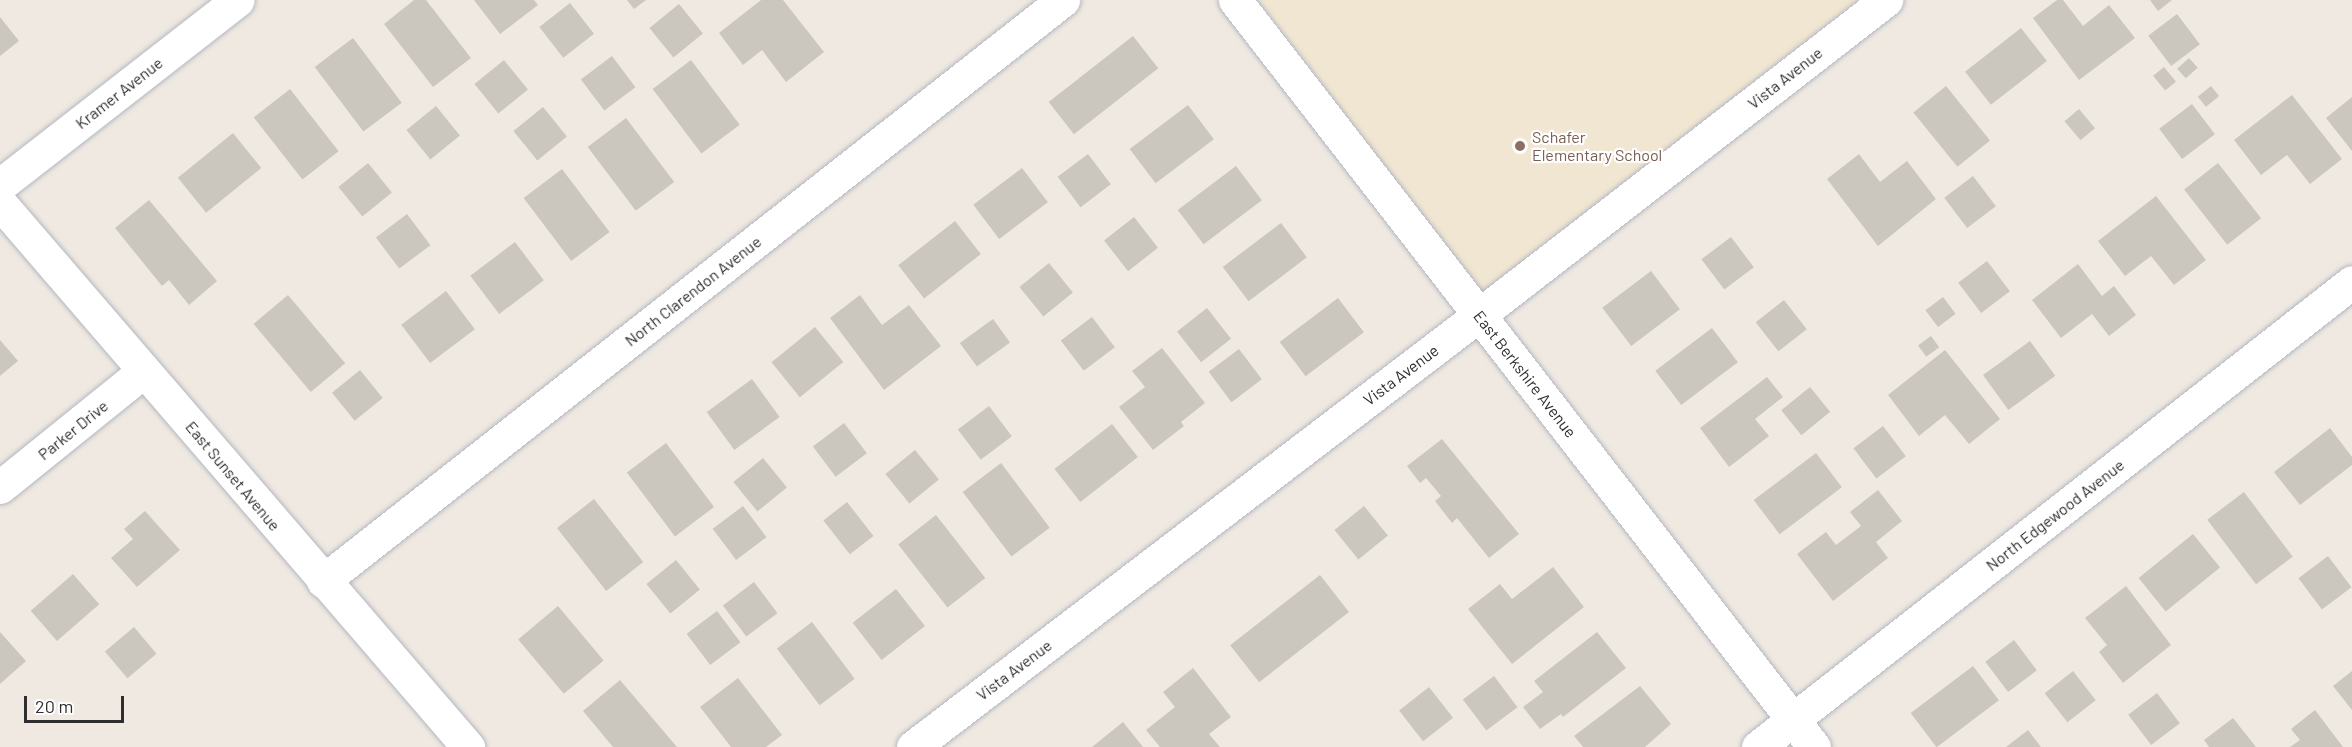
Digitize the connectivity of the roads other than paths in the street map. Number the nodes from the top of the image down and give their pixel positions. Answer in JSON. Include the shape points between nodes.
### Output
{"nodes":[{"id":1,"x":238,"y":0,"type":"edge"},
{"id":2,"x":1063,"y":0,"type":"edge"},
{"id":3,"x":1235,"y":0,"type":"edge"},
{"id":4,"x":1886,"y":0,"type":"edge"},
{"id":5,"x":0,"y":185,"type":"edge"},
{"id":6,"x":0,"y":203,"type":"edge"},
{"id":7,"x":2352,"y":282,"type":"edge"},
{"id":8,"x":1479,"y":315,"type":"junction"},
{"id":9,"x":144,"y":371,"type":"junction"},
{"id":10,"x":0,"y":487,"type":"edge"},
{"id":11,"x":323,"y":581,"type":"junction"},
{"id":12,"x":1794,"y":720,"type":"junction"},
{"id":13,"x":468,"y":747,"type":"edge"},
{"id":14,"x":913,"y":747,"type":"edge"},
{"id":15,"x":1758,"y":747,"type":"edge"},
{"id":16,"x":1814,"y":747,"type":"edge"}],
"edges":[{"from":1,"to":5,"type":"street","name":"Kramer Avenue"},
{"from":2,"to":11,"type":"street","name":"North Clarendon Avenue"},
{"from":3,"to":8,"type":"street","name":"East Berkshire Avenue"},
{"from":4,"to":8,"type":"street","name":"Vista Avenue"},
{"from":6,"to":9,"type":"street","name":"East Sunset Avenue"},
{"from":7,"to":12,"type":"street","name":"North Edgewood Avenue"},
{"from":8,"to":12,"type":"street","name":"East Berkshire Avenue"},
{"from":8,"to":14,"type":"street","name":"Vista Avenue"},
{"from":9,"to":10,"type":"street","name":"Parker Drive"},
{"from":9,"to":11,"type":"street","name":"East Sunset Avenue"},
{"from":11,"to":13,"type":"street","name":"East Sunset Avenue"},
{"from":12,"to":15,"type":"street","name":"North Edgewood Avenue"},
{"from":12,"to":16,"type":"street","name":"East Berkshire Avenue"}]}
